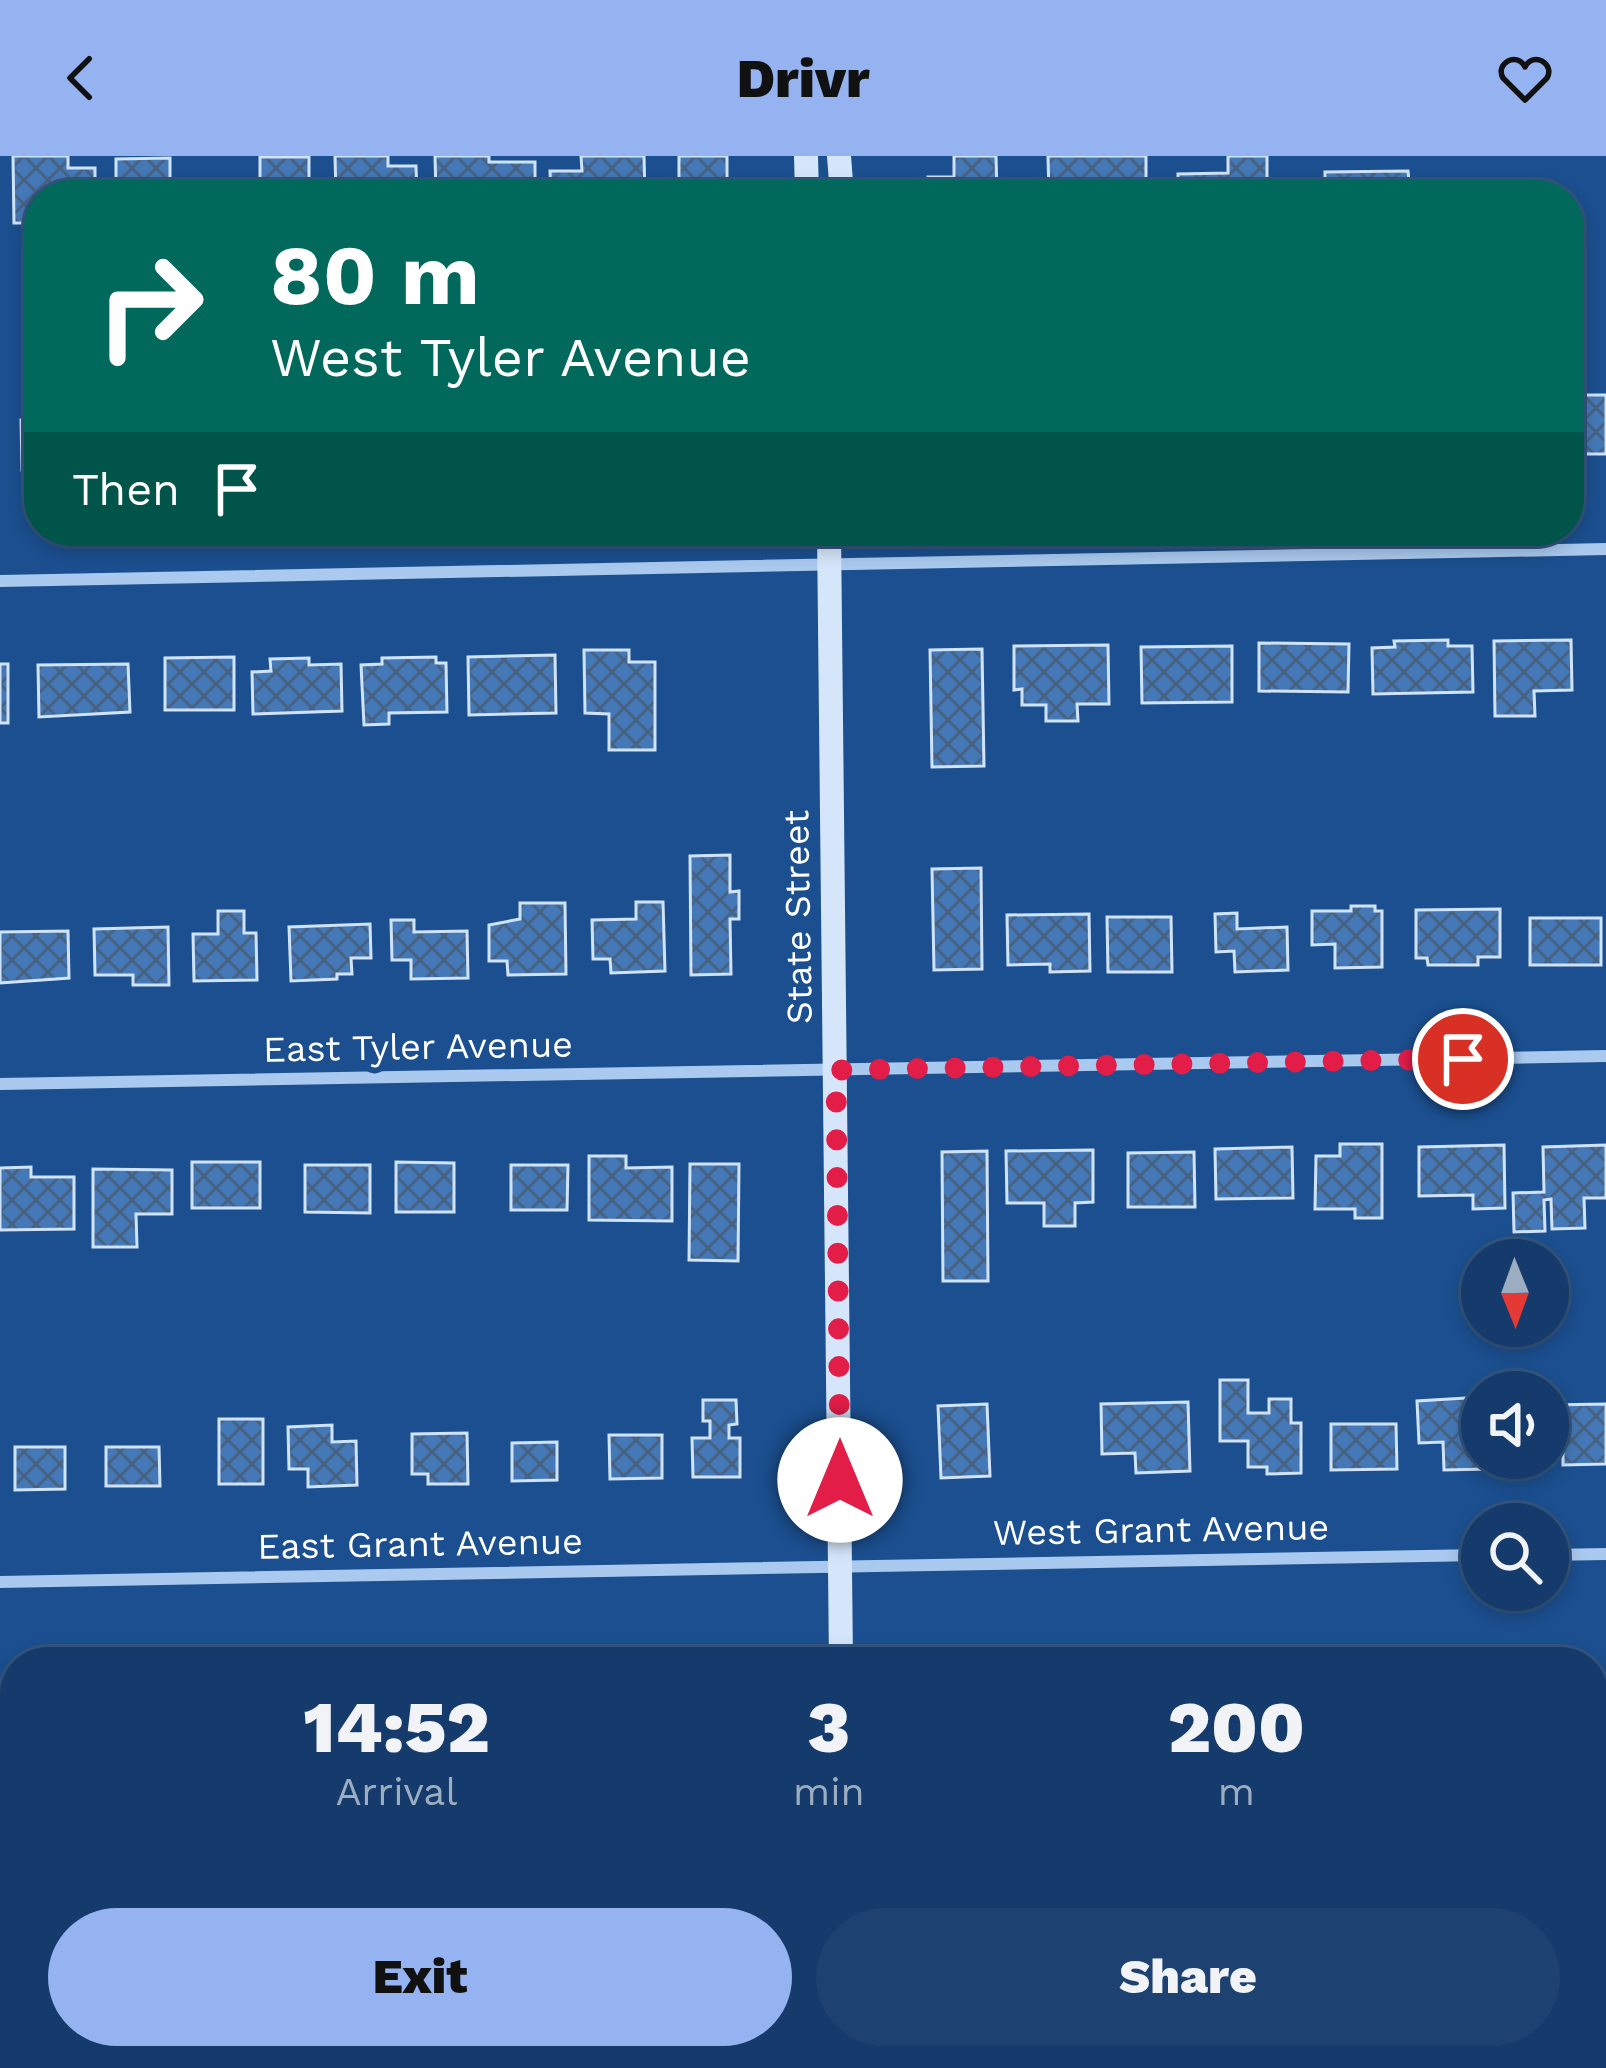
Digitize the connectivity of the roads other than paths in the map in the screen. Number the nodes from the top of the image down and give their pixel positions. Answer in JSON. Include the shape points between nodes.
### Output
{"nodes":[{"id":1,"x":829,"y":546,"type":"edge"},
{"id":2,"x":1606,"y":549,"type":"edge"},
{"id":3,"x":829,"y":562,"type":"junction"},
{"id":4,"x":0,"y":581,"type":"edge"},
{"id":5,"x":1606,"y":1056,"type":"edge"},
{"id":6,"x":836,"y":1070,"type":"junction"},
{"id":7,"x":0,"y":1084,"type":"edge"},
{"id":8,"x":1606,"y":1554,"type":"edge"},
{"id":9,"x":1569,"y":1555,"type":"edge"},
{"id":10,"x":1461,"y":1556,"type":"edge"},
{"id":11,"x":840,"y":1566,"type":"junction"},
{"id":12,"x":0,"y":1582,"type":"edge"},
{"id":13,"x":841,"y":1647,"type":"edge"}],
"edges":[{"from":1,"to":3,"type":"main road","name":"State Street"},
{"from":2,"to":3,"type":"street"},
{"from":3,"to":4,"type":"street"},
{"from":3,"to":6,"type":"main road","name":"State Street"},
{"from":5,"to":6,"type":"street","name":"East Tyler Avenue"},
{"from":6,"to":7,"type":"street","name":"East Tyler Avenue"},
{"from":6,"to":11,"type":"main road","name":"State Street"},
{"from":8,"to":9,"type":"street"},
{"from":10,"to":11,"type":"street","name":"West Grant Avenue"},
{"from":11,"to":12,"type":"street","name":"East Grant Avenue"},
{"from":11,"to":13,"type":"main road","name":"State Street"}]}
